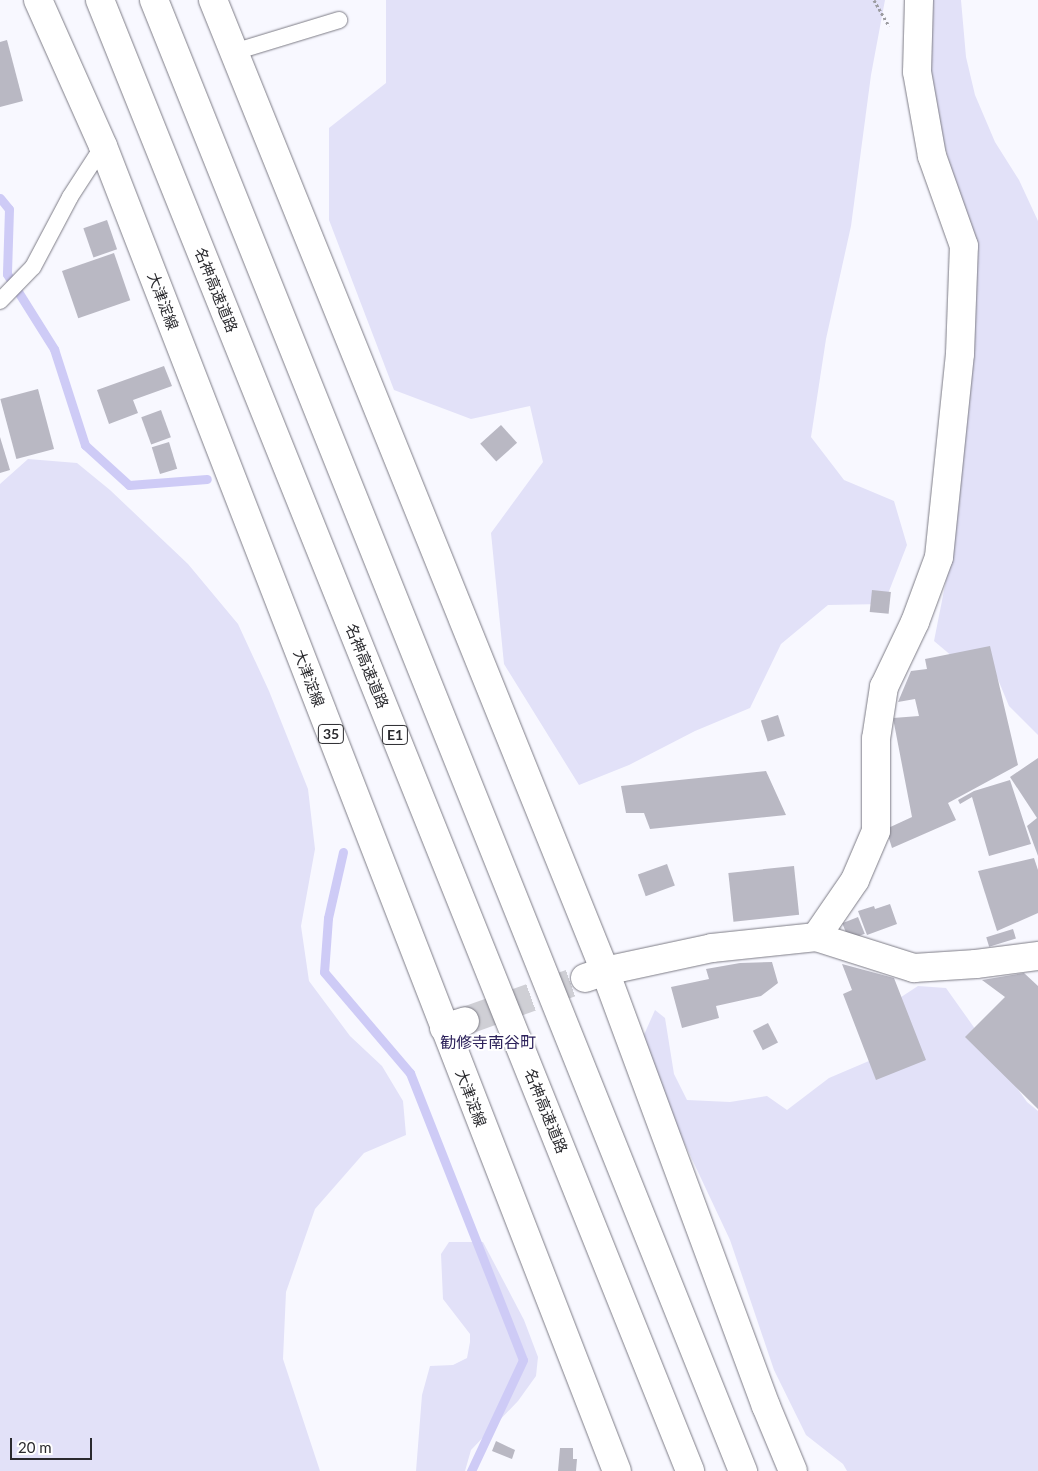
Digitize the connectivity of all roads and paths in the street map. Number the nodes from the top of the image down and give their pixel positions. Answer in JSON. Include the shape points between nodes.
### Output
{"nodes":[{"id":1,"x":38,"y":0,"type":"edge"},
{"id":2,"x":100,"y":0,"type":"edge"},
{"id":3,"x":154,"y":0,"type":"edge"},
{"id":4,"x":213,"y":0,"type":"edge"},
{"id":5,"x":919,"y":0,"type":"edge"},
{"id":6,"x":339,"y":20,"type":"dead end"},
{"id":7,"x":234,"y":52,"type":"junction"},
{"id":8,"x":103,"y":146,"type":"junction"},
{"id":9,"x":0,"y":301,"type":"edge"},
{"id":10,"x":816,"y":936,"type":"junction"},
{"id":11,"x":1038,"y":956,"type":"edge"},
{"id":12,"x":595,"y":975,"type":"junction"},
{"id":13,"x":617,"y":1471,"type":"edge"},
{"id":14,"x":690,"y":1471,"type":"edge"},
{"id":15,"x":743,"y":1471,"type":"edge"},
{"id":16,"x":793,"y":1471,"type":"edge"}],
"edges":[{"from":1,"to":8,"type":"main road","name":"大津淀線","number":"35"},
{"from":2,"to":14,"type":"main road","name":"名神高速道路","number":"E1"},
{"from":3,"to":15,"type":"main road"},
{"from":4,"to":7,"type":"main road"},
{"from":5,"to":10,"type":"main road","via":[[917,72],[932,156],[964,246],[960,354],[941,539],[939,557],[915,622],[884,687],[876,739],[876,832],[855,880]]},
{"from":6,"to":7,"type":"lane"},
{"from":7,"to":12,"type":"main road"},
{"from":8,"to":9,"type":"lane","via":[[70,197],[33,268]]},
{"from":8,"to":13,"type":"main road","name":"大津淀線","number":"35","via":[[454,1025]]},
{"from":10,"to":11,"type":"main road","via":[[914,968]]},
{"from":10,"to":12,"type":"main road","via":[[712,948]]},
{"from":12,"to":16,"type":"main road"}]}
